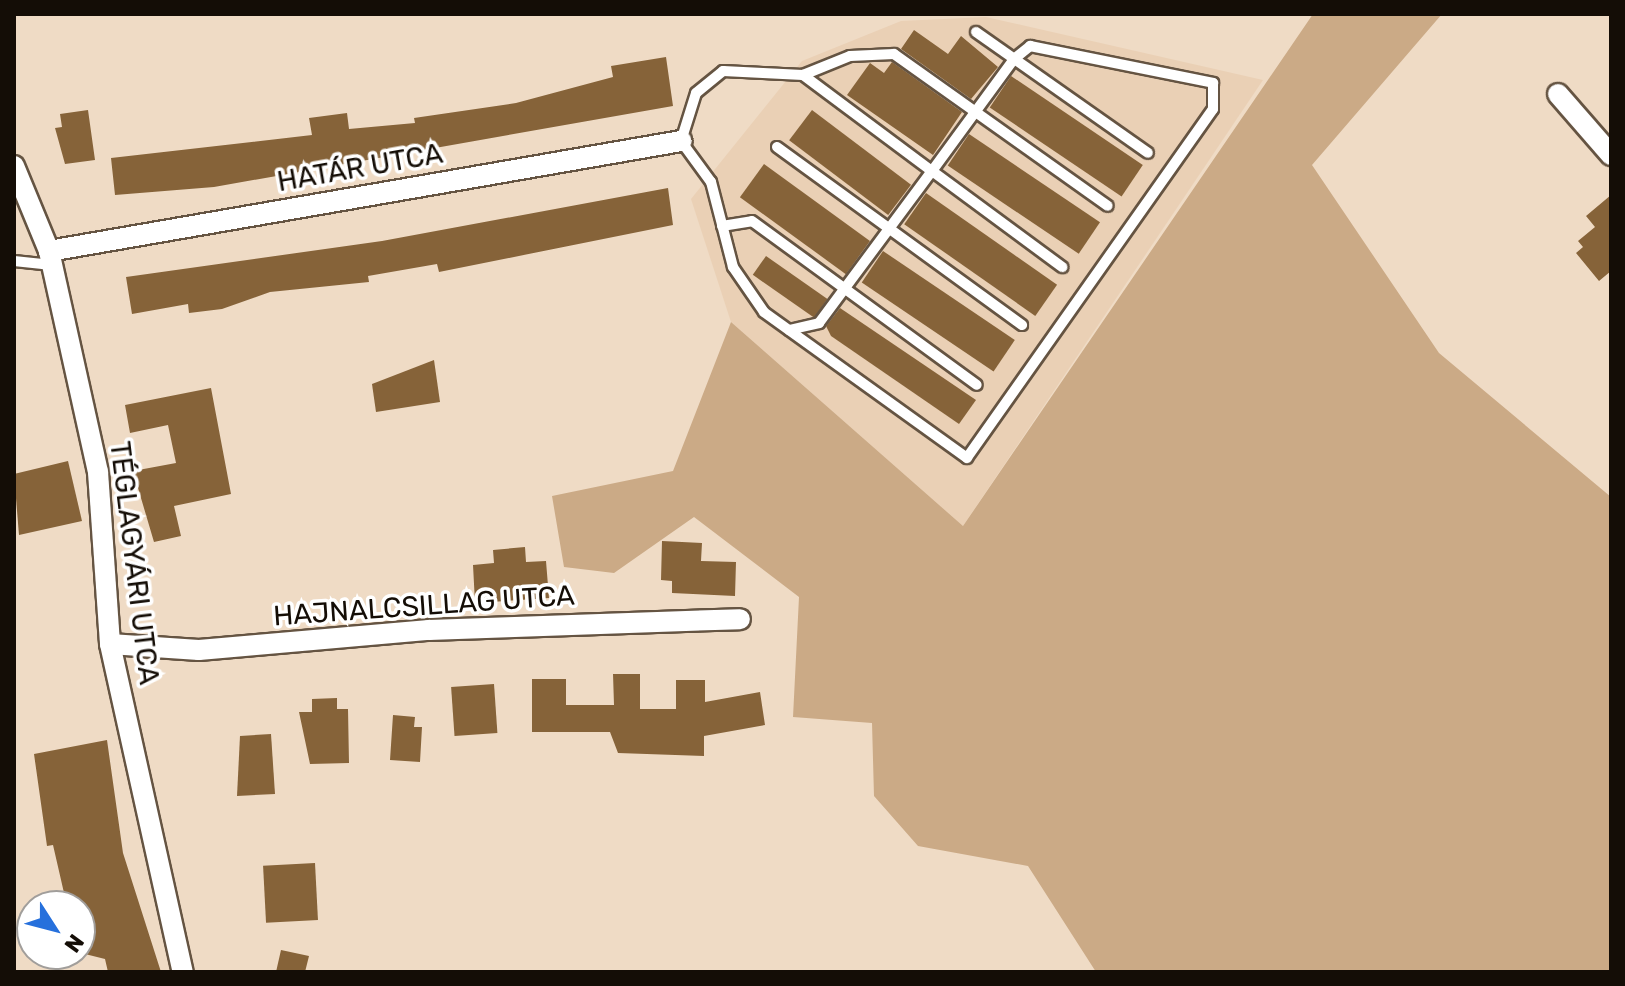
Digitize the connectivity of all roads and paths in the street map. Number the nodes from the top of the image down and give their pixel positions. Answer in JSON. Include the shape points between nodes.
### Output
{"nodes":[{"id":1,"x":976,"y":32,"type":"dead end"},
{"id":2,"x":1014,"y":59,"type":"junction"},
{"id":3,"x":803,"y":75,"type":"junction"},
{"id":4,"x":1558,"y":94,"type":"dead end"},
{"id":5,"x":975,"y":112,"type":"junction"},
{"id":6,"x":681,"y":141,"type":"junction"},
{"id":7,"x":777,"y":147,"type":"dead end"},
{"id":8,"x":1148,"y":153,"type":"dead end"},
{"id":9,"x":1611,"y":155,"type":"edge"},
{"id":10,"x":14,"y":166,"type":"edge"},
{"id":11,"x":932,"y":171,"type":"junction"},
{"id":12,"x":1108,"y":206,"type":"dead end"},
{"id":13,"x":722,"y":226,"type":"junction"},
{"id":14,"x":889,"y":229,"type":"junction"},
{"id":15,"x":51,"y":258,"type":"junction"},
{"id":16,"x":14,"y":261,"type":"edge"},
{"id":17,"x":1062,"y":267,"type":"dead end"},
{"id":18,"x":845,"y":288,"type":"junction"},
{"id":19,"x":1022,"y":325,"type":"dead end"},
{"id":20,"x":789,"y":330,"type":"junction"},
{"id":21,"x":977,"y":385,"type":"dead end"},
{"id":22,"x":740,"y":619,"type":"dead end"},
{"id":23,"x":110,"y":644,"type":"junction"},
{"id":24,"x":183,"y":972,"type":"edge"}],
"edges":[{"from":1,"to":2,"type":"lane"},
{"from":2,"to":5,"type":"lane"},
{"from":2,"to":8,"type":"lane"},
{"from":2,"to":20,"type":"lane","via":[[1030,46],[1213,83],[1213,109],[967,458]]},
{"from":3,"to":5,"type":"lane","via":[[850,56],[894,54]]},
{"from":3,"to":6,"type":"lane","via":[[723,71],[696,93]]},
{"from":3,"to":11,"type":"lane"},
{"from":4,"to":9,"type":"street"},
{"from":5,"to":11,"type":"lane"},
{"from":5,"to":12,"type":"lane"},
{"from":6,"to":13,"type":"lane","via":[[711,182]]},
{"from":6,"to":15,"type":"street","name":"HATÁR UTCA"},
{"from":7,"to":14,"type":"lane"},
{"from":10,"to":15,"type":"street","name":"TÉGLAGYÁRI UTCA"},
{"from":11,"to":14,"type":"lane"},
{"from":11,"to":17,"type":"lane"},
{"from":13,"to":18,"type":"lane","via":[[752,221]]},
{"from":13,"to":20,"type":"lane","via":[[733,267],[764,312]]},
{"from":14,"to":18,"type":"lane"},
{"from":14,"to":19,"type":"lane"},
{"from":15,"to":16,"type":"lane"},
{"from":15,"to":23,"type":"street","name":"TÉGLAGYÁRI UTCA","via":[[98,472]]},
{"from":18,"to":20,"type":"lane","via":[[819,323]]},
{"from":18,"to":21,"type":"lane"},
{"from":22,"to":23,"type":"street","name":"HAJNALCSILLAG UTCA","via":[[429,630],[199,650]]},
{"from":23,"to":24,"type":"street","name":"TÉGLAGYÁRI UTCA"}]}
